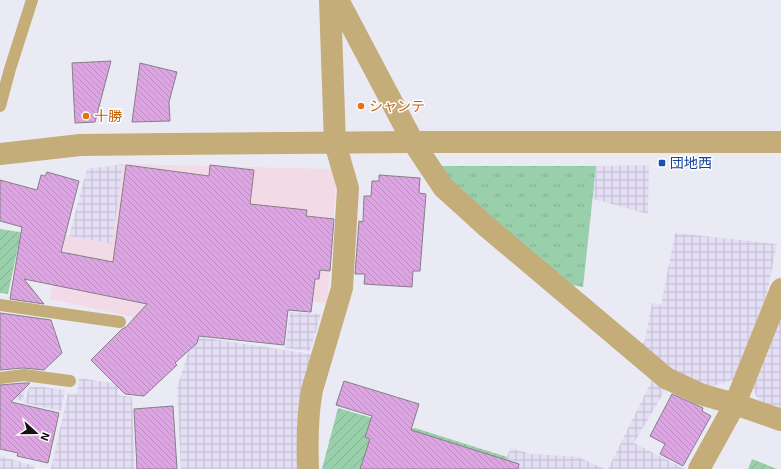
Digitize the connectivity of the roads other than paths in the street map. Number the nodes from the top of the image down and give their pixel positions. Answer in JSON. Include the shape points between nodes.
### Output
{"nodes":[{"id":1,"x":32,"y":0,"type":"edge"},
{"id":2,"x":330,"y":0,"type":"edge"},
{"id":3,"x":338,"y":0,"type":"edge"},
{"id":4,"x":0,"y":106,"type":"edge"},
{"id":5,"x":335,"y":142,"type":"junction"},
{"id":6,"x":413,"y":142,"type":"junction"},
{"id":7,"x":781,"y":142,"type":"edge"},
{"id":8,"x":0,"y":154,"type":"edge"},
{"id":9,"x":781,"y":289,"type":"edge"},
{"id":10,"x":0,"y":305,"type":"edge"},
{"id":11,"x":120,"y":322,"type":"dead end"},
{"id":12,"x":0,"y":378,"type":"edge"},
{"id":13,"x":70,"y":382,"type":"dead end"},
{"id":14,"x":735,"y":404,"type":"junction"},
{"id":15,"x":781,"y":420,"type":"edge"},
{"id":16,"x":308,"y":469,"type":"edge"},
{"id":17,"x":698,"y":469,"type":"edge"}],
"edges":[{"from":1,"to":4,"type":"lane"},
{"from":2,"to":5,"type":"street"},
{"from":3,"to":6,"type":"street"},
{"from":5,"to":6,"type":"street"},
{"from":5,"to":8,"type":"street","via":[[80,145]]},
{"from":5,"to":16,"type":"street","via":[[348,188],[342,288],[310,401]]},
{"from":6,"to":7,"type":"street"},
{"from":6,"to":14,"type":"street","via":[[443,187],[666,378],[700,394]]},
{"from":9,"to":14,"type":"street"},
{"from":10,"to":11,"type":"lane"},
{"from":12,"to":13,"type":"lane","via":[[24,375]]},
{"from":14,"to":15,"type":"street"},
{"from":14,"to":17,"type":"street"}]}
